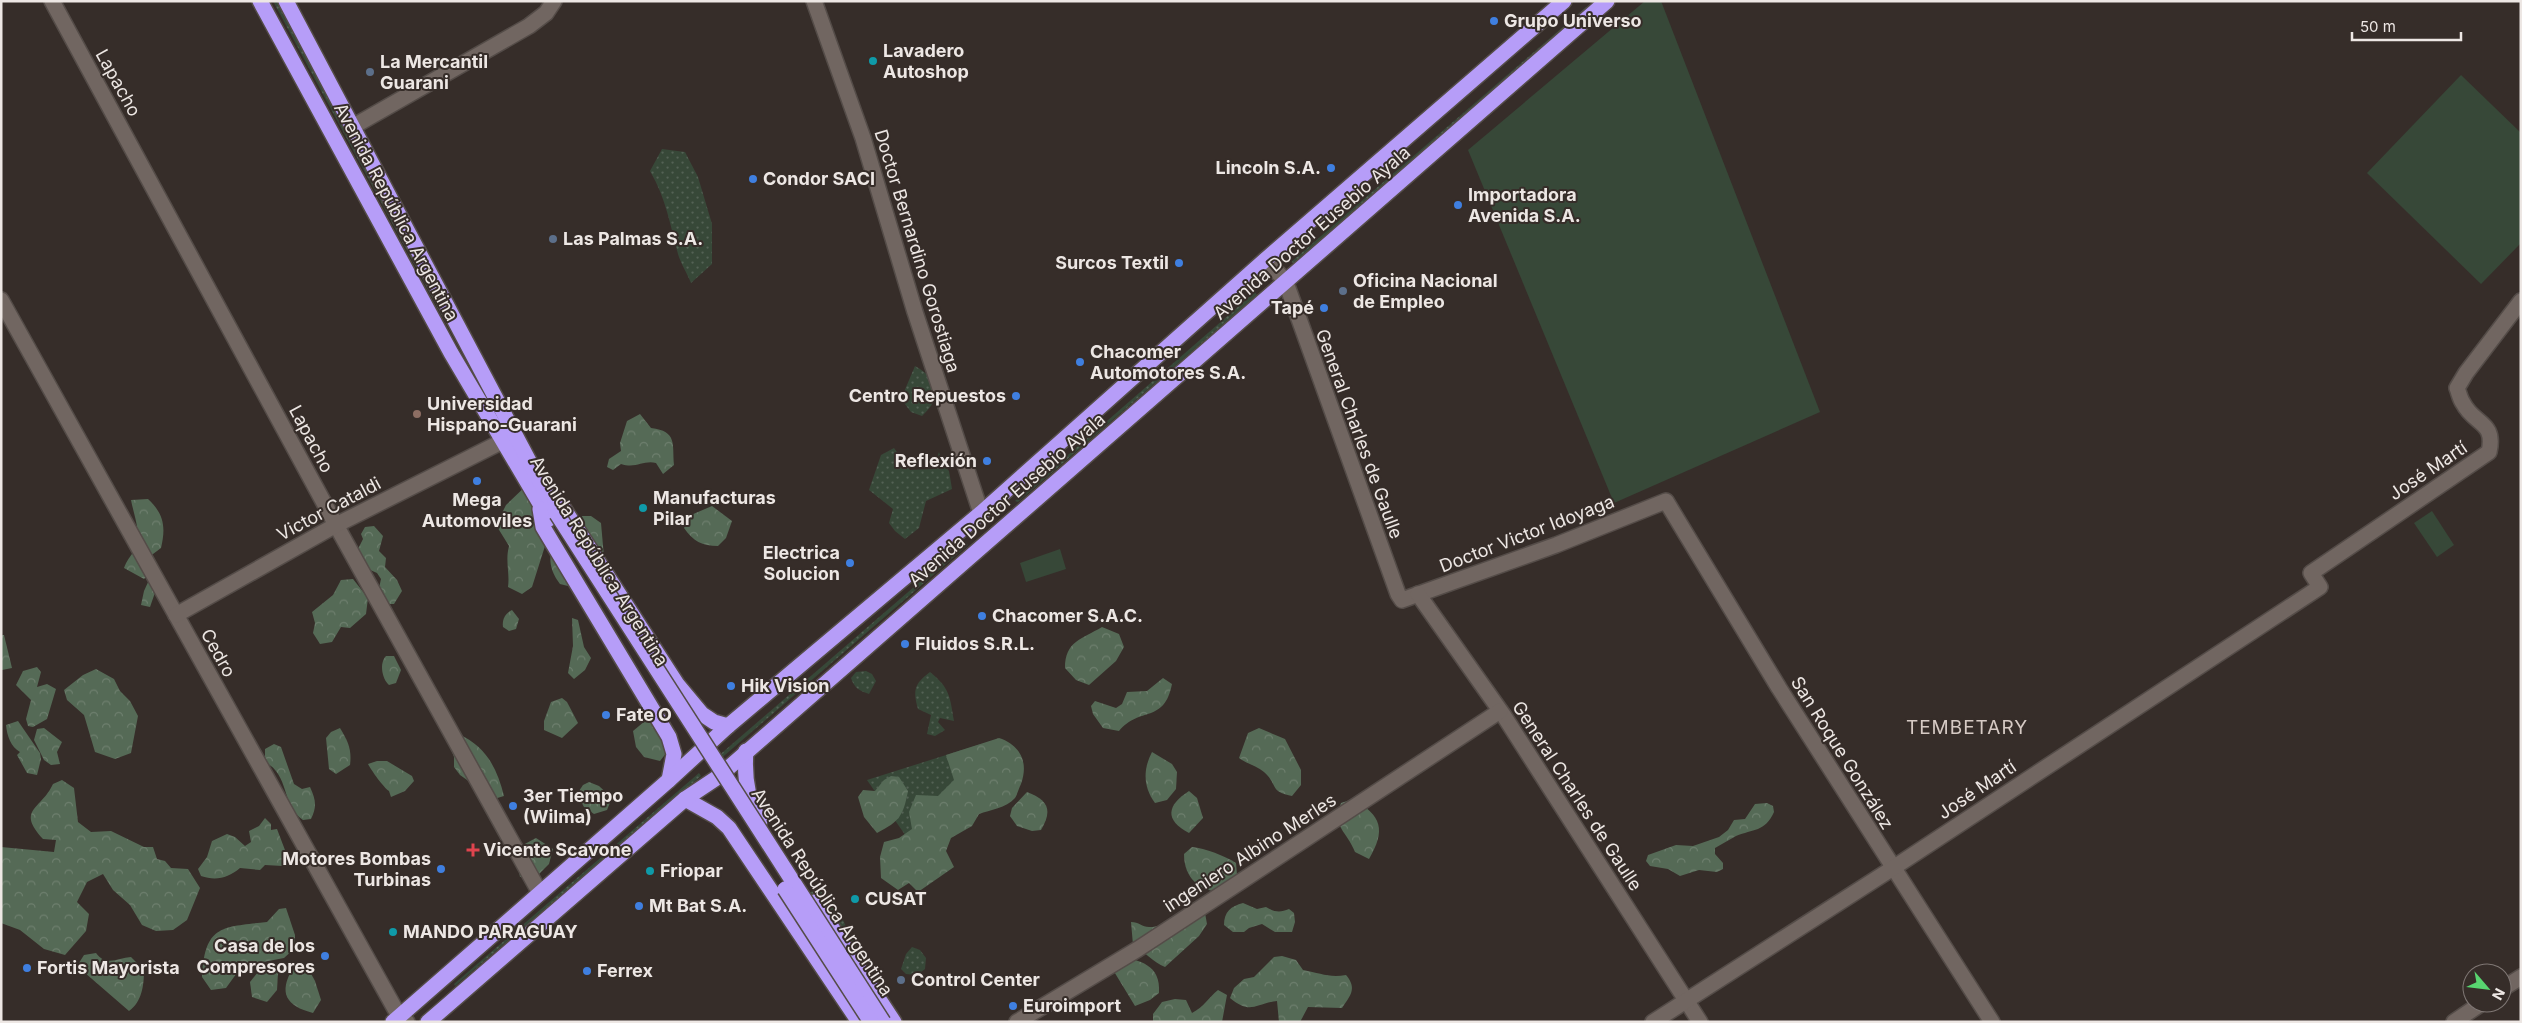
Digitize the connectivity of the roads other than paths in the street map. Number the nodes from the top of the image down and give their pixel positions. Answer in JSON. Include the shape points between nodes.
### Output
{"nodes":[{"id":1,"x":52,"y":1,"type":"edge"},
{"id":2,"x":260,"y":1,"type":"edge"},
{"id":3,"x":286,"y":1,"type":"edge"},
{"id":4,"x":554,"y":1,"type":"edge"},
{"id":5,"x":814,"y":1,"type":"edge"},
{"id":6,"x":1564,"y":1,"type":"edge"},
{"id":7,"x":1607,"y":1,"type":"edge"},
{"id":8,"x":354,"y":126,"type":"junction"},
{"id":9,"x":1265,"y":260,"type":"junction"},
{"id":10,"x":1285,"y":280,"type":"junction"},
{"id":11,"x":1,"y":300,"type":"edge"},
{"id":12,"x":2521,"y":302,"type":"edge"},
{"id":13,"x":467,"y":346,"type":"junction"},
{"id":14,"x":451,"y":353,"type":"junction"},
{"id":15,"x":503,"y":441,"type":"junction"},
{"id":16,"x":543,"y":499,"type":"junction"},
{"id":17,"x":1666,"y":501,"type":"joint"},
{"id":18,"x":981,"y":513,"type":"junction"},
{"id":19,"x":553,"y":517,"type":"junction"},
{"id":20,"x":336,"y":525,"type":"junction"},
{"id":21,"x":1418,"y":594,"type":"junction"},
{"id":22,"x":1402,"y":600,"type":"joint"},
{"id":23,"x":176,"y":615,"type":"junction"},
{"id":24,"x":1500,"y":711,"type":"junction"},
{"id":25,"x":728,"y":726,"type":"junction"},
{"id":26,"x":746,"y":752,"type":"junction"},
{"id":27,"x":669,"y":780,"type":"junction"},
{"id":28,"x":686,"y":799,"type":"junction"},
{"id":29,"x":1893,"y":868,"type":"junction"},
{"id":30,"x":540,"y":894,"type":"junction"},
{"id":31,"x":1686,"y":1000,"type":"junction"},
{"id":32,"x":2467,"y":1013,"type":"edge"},
{"id":33,"x":400,"y":1020,"type":"edge"},
{"id":34,"x":428,"y":1022,"type":"edge"},
{"id":35,"x":859,"y":1022,"type":"edge"},
{"id":36,"x":871,"y":1022,"type":"edge"},
{"id":37,"x":883,"y":1022,"type":"edge"},
{"id":38,"x":894,"y":1022,"type":"edge"},
{"id":39,"x":1017,"y":1022,"type":"edge"},
{"id":40,"x":1653,"y":1022,"type":"edge"},
{"id":41,"x":1700,"y":1022,"type":"edge"},
{"id":42,"x":1992,"y":1022,"type":"edge"},
{"id":43,"x":2454,"y":1022,"type":"edge"}],
"edges":[{"from":1,"to":20,"type":"street","name":"Lapacho"},
{"from":2,"to":14,"type":"highway","name":"Avenida República Argentina"},
{"from":3,"to":8,"type":"highway","name":"Avenida República Argentina"},
{"from":4,"to":8,"type":"street","via":[[546,13],[528,26]]},
{"from":5,"to":18,"type":"street","name":"Doctor Bernardino Gorostiaga","via":[[862,138]]},
{"from":6,"to":9,"type":"highway","name":"Avenida Doctor Eusebio Ayala"},
{"from":7,"to":10,"type":"highway","name":"Avenida Doctor Eusebio Ayala"},
{"from":8,"to":13,"type":"highway","name":"Avenida República Argentina"},
{"from":9,"to":10,"type":"street"},
{"from":9,"to":18,"type":"highway","name":"Avenida Doctor Eusebio Ayala"},
{"from":10,"to":22,"type":"street","name":"General Charles de Gaulle","via":[[1328,406]]},
{"from":10,"to":26,"type":"highway","name":"Avenida Doctor Eusebio Ayala"},
{"from":11,"to":23,"type":"street","name":"Cedro"},
{"from":12,"to":29,"type":"street","name":"José Martí","via":[[2457,388],[2463,405],[2489,430],[2492,440],[2489,452],[2311,573],[2320,587]]},
{"from":13,"to":14,"type":"highway"},
{"from":13,"to":16,"type":"highway","name":"Avenida República Argentina"},
{"from":14,"to":15,"type":"highway","name":"Avenida República Argentina"},
{"from":15,"to":16,"type":"highway","name":"Avenida República Argentina"},
{"from":15,"to":20,"type":"street","name":"Victor Cataldi"},
{"from":16,"to":19,"type":"highway","name":"Avenida República Argentina"},
{"from":16,"to":25,"type":"highway","via":[[562,506],[677,684],[702,714]]},
{"from":16,"to":27,"type":"highway","via":[[543,527],[668,737],[674,754]]},
{"from":17,"to":21,"type":"street","name":"Doctor Victor Idoyaga","via":[[1556,545]]},
{"from":17,"to":29,"type":"street","name":"San Roque González"},
{"from":18,"to":25,"type":"highway","name":"Avenida Doctor Eusebio Ayala"},
{"from":19,"to":36,"type":"highway","name":"Avenida República Argentina","bridge":true},
{"from":19,"to":37,"type":"highway","name":"Avenida República Argentina","bridge":true},
{"from":20,"to":23,"type":"street","name":"Victor Cataldi"},
{"from":20,"to":30,"type":"street","name":"Lapacho"},
{"from":21,"to":22,"type":"street","name":"Doctor Victor Idoyaga"},
{"from":21,"to":24,"type":"street","name":"General Charles de Gaulle"},
{"from":23,"to":33,"type":"street","name":"Cedro"},
{"from":24,"to":31,"type":"street","name":"General Charles de Gaulle"},
{"from":24,"to":39,"type":"street","name":"ingeniero Albino Merles","via":[[1146,944]]},
{"from":25,"to":27,"type":"highway","name":"Avenida Doctor Eusebio Ayala"},
{"from":26,"to":28,"type":"highway","name":"Avenida Doctor Eusebio Ayala"},
{"from":26,"to":38,"type":"highway","via":[[747,790],[758,816]]},
{"from":27,"to":30,"type":"highway","name":"Avenida Doctor Eusebio Ayala"},
{"from":28,"to":34,"type":"highway","name":"Avenida Doctor Eusebio Ayala"},
{"from":28,"to":35,"type":"highway","via":[[729,828]]},
{"from":29,"to":31,"type":"street","name":"José Martí"},
{"from":29,"to":42,"type":"street","name":"San Roque González"},
{"from":30,"to":33,"type":"highway","name":"Avenida Doctor Eusebio Ayala"},
{"from":31,"to":40,"type":"street","name":"José Martí"},
{"from":31,"to":41,"type":"street","name":"General Charles de Gaulle"},
{"from":32,"to":43,"type":"street"}]}
